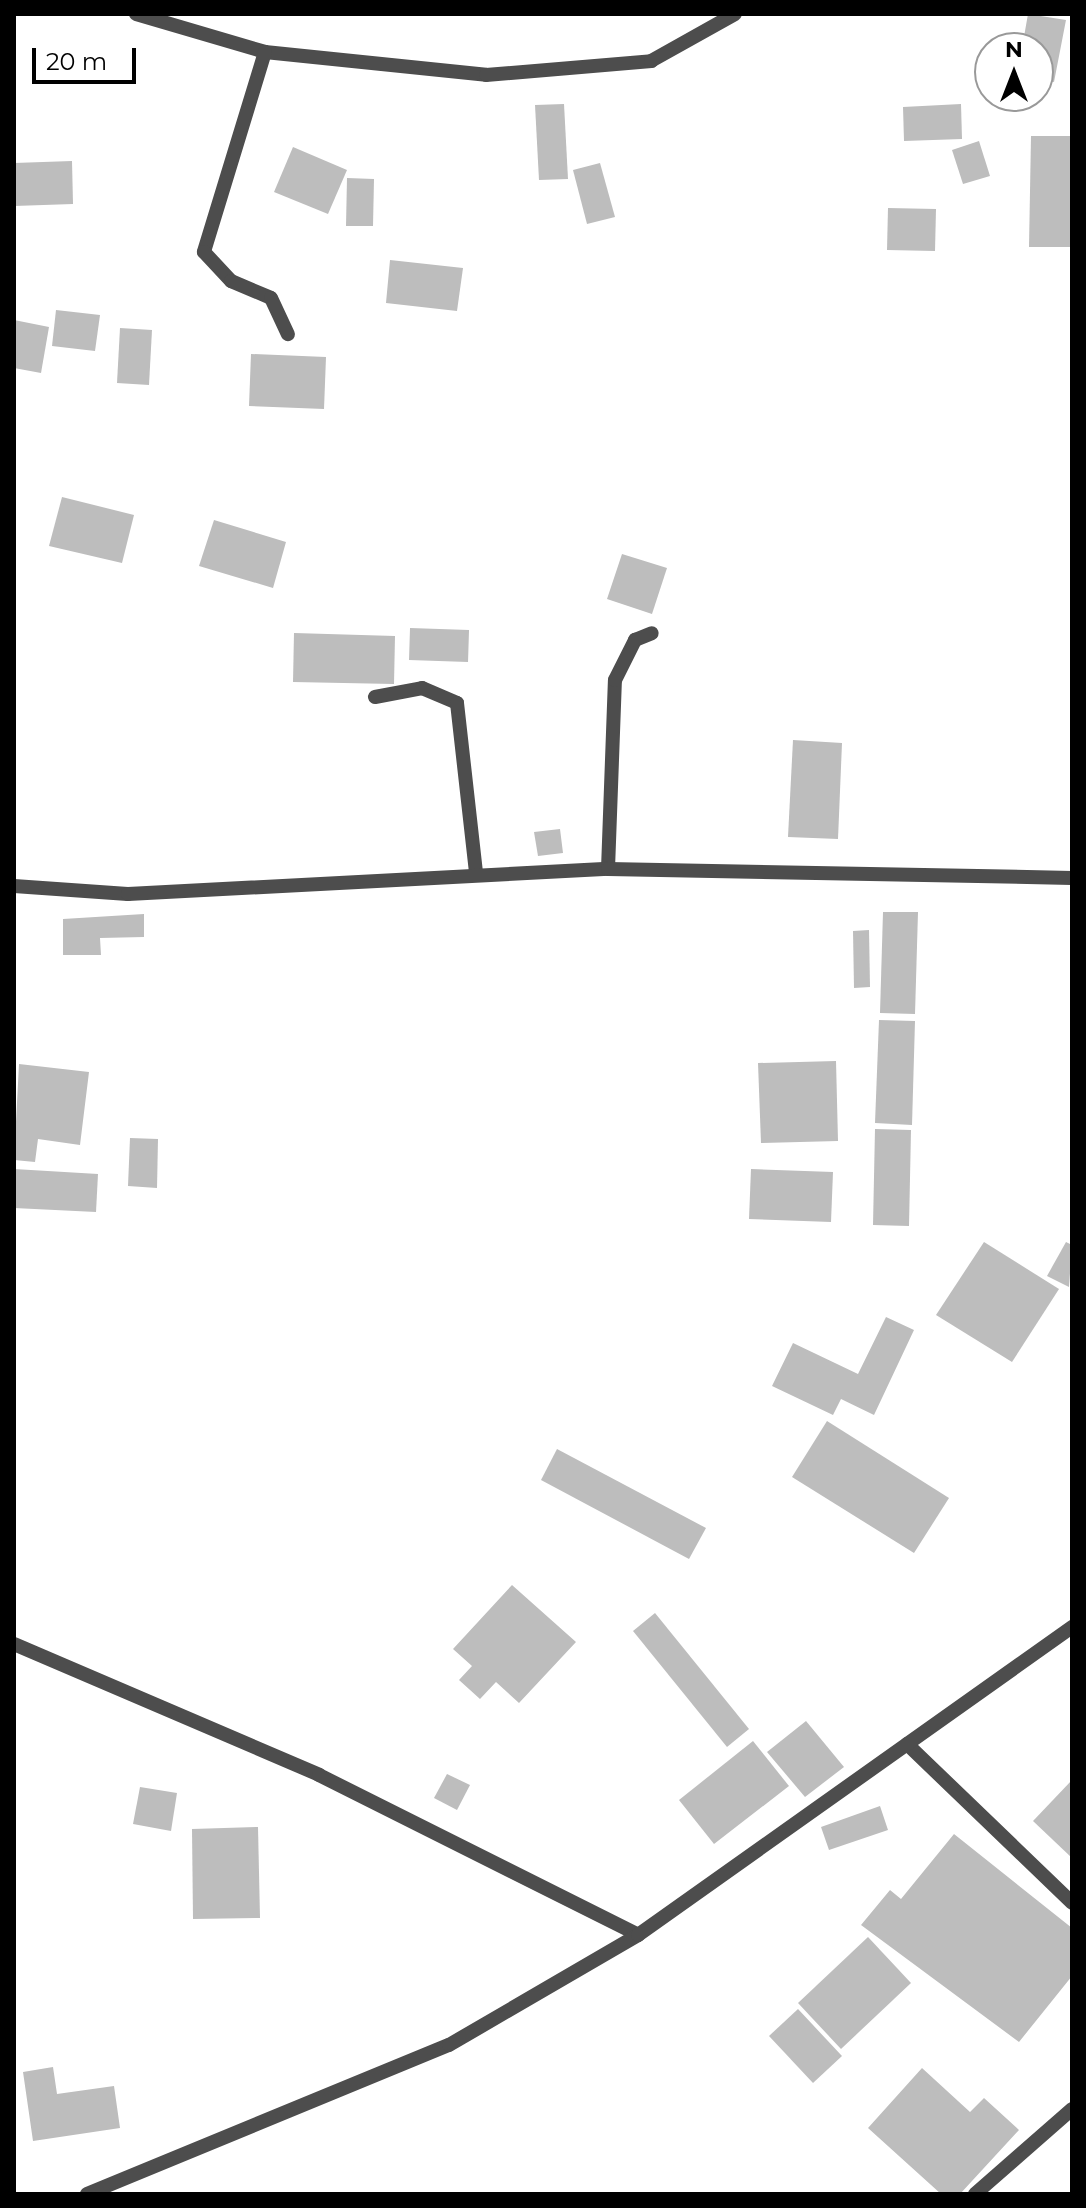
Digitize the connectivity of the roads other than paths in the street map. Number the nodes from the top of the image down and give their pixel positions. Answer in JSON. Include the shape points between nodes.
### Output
{"nodes":[{"id":1,"x":136,"y":14,"type":"edge"},
{"id":2,"x":735,"y":14,"type":"edge"},
{"id":3,"x":265,"y":52,"type":"junction"},
{"id":4,"x":288,"y":334,"type":"dead end"},
{"id":5,"x":652,"y":633,"type":"dead end"},
{"id":6,"x":375,"y":697,"type":"dead end"},
{"id":7,"x":608,"y":869,"type":"junction"},
{"id":8,"x":476,"y":872,"type":"junction"},
{"id":9,"x":1072,"y":878,"type":"edge"},
{"id":10,"x":14,"y":886,"type":"edge"},
{"id":11,"x":1072,"y":1627,"type":"edge"},
{"id":12,"x":14,"y":1644,"type":"edge"},
{"id":13,"x":907,"y":1744,"type":"junction"},
{"id":14,"x":1072,"y":1903,"type":"edge"},
{"id":15,"x":638,"y":1935,"type":"junction"},
{"id":16,"x":1072,"y":2109,"type":"edge"},
{"id":17,"x":87,"y":2194,"type":"edge"},
{"id":18,"x":975,"y":2194,"type":"edge"}],
"edges":[{"from":1,"to":3,"type":"street"},
{"from":2,"to":3,"type":"street","via":[[651,61],[486,75]]},
{"from":3,"to":4,"type":"street","via":[[204,252],[231,281],[271,298]]},
{"from":5,"to":7,"type":"street","via":[[635,640],[615,680]]},
{"from":6,"to":8,"type":"street","via":[[422,688],[457,703]]},
{"from":7,"to":8,"type":"street"},
{"from":7,"to":9,"type":"street"},
{"from":8,"to":10,"type":"street","via":[[128,894]]},
{"from":11,"to":13,"type":"street"},
{"from":12,"to":15,"type":"street","via":[[319,1775]]},
{"from":13,"to":14,"type":"street"},
{"from":13,"to":15,"type":"street"},
{"from":15,"to":17,"type":"street","via":[[449,2045]]},
{"from":16,"to":18,"type":"street"}]}
